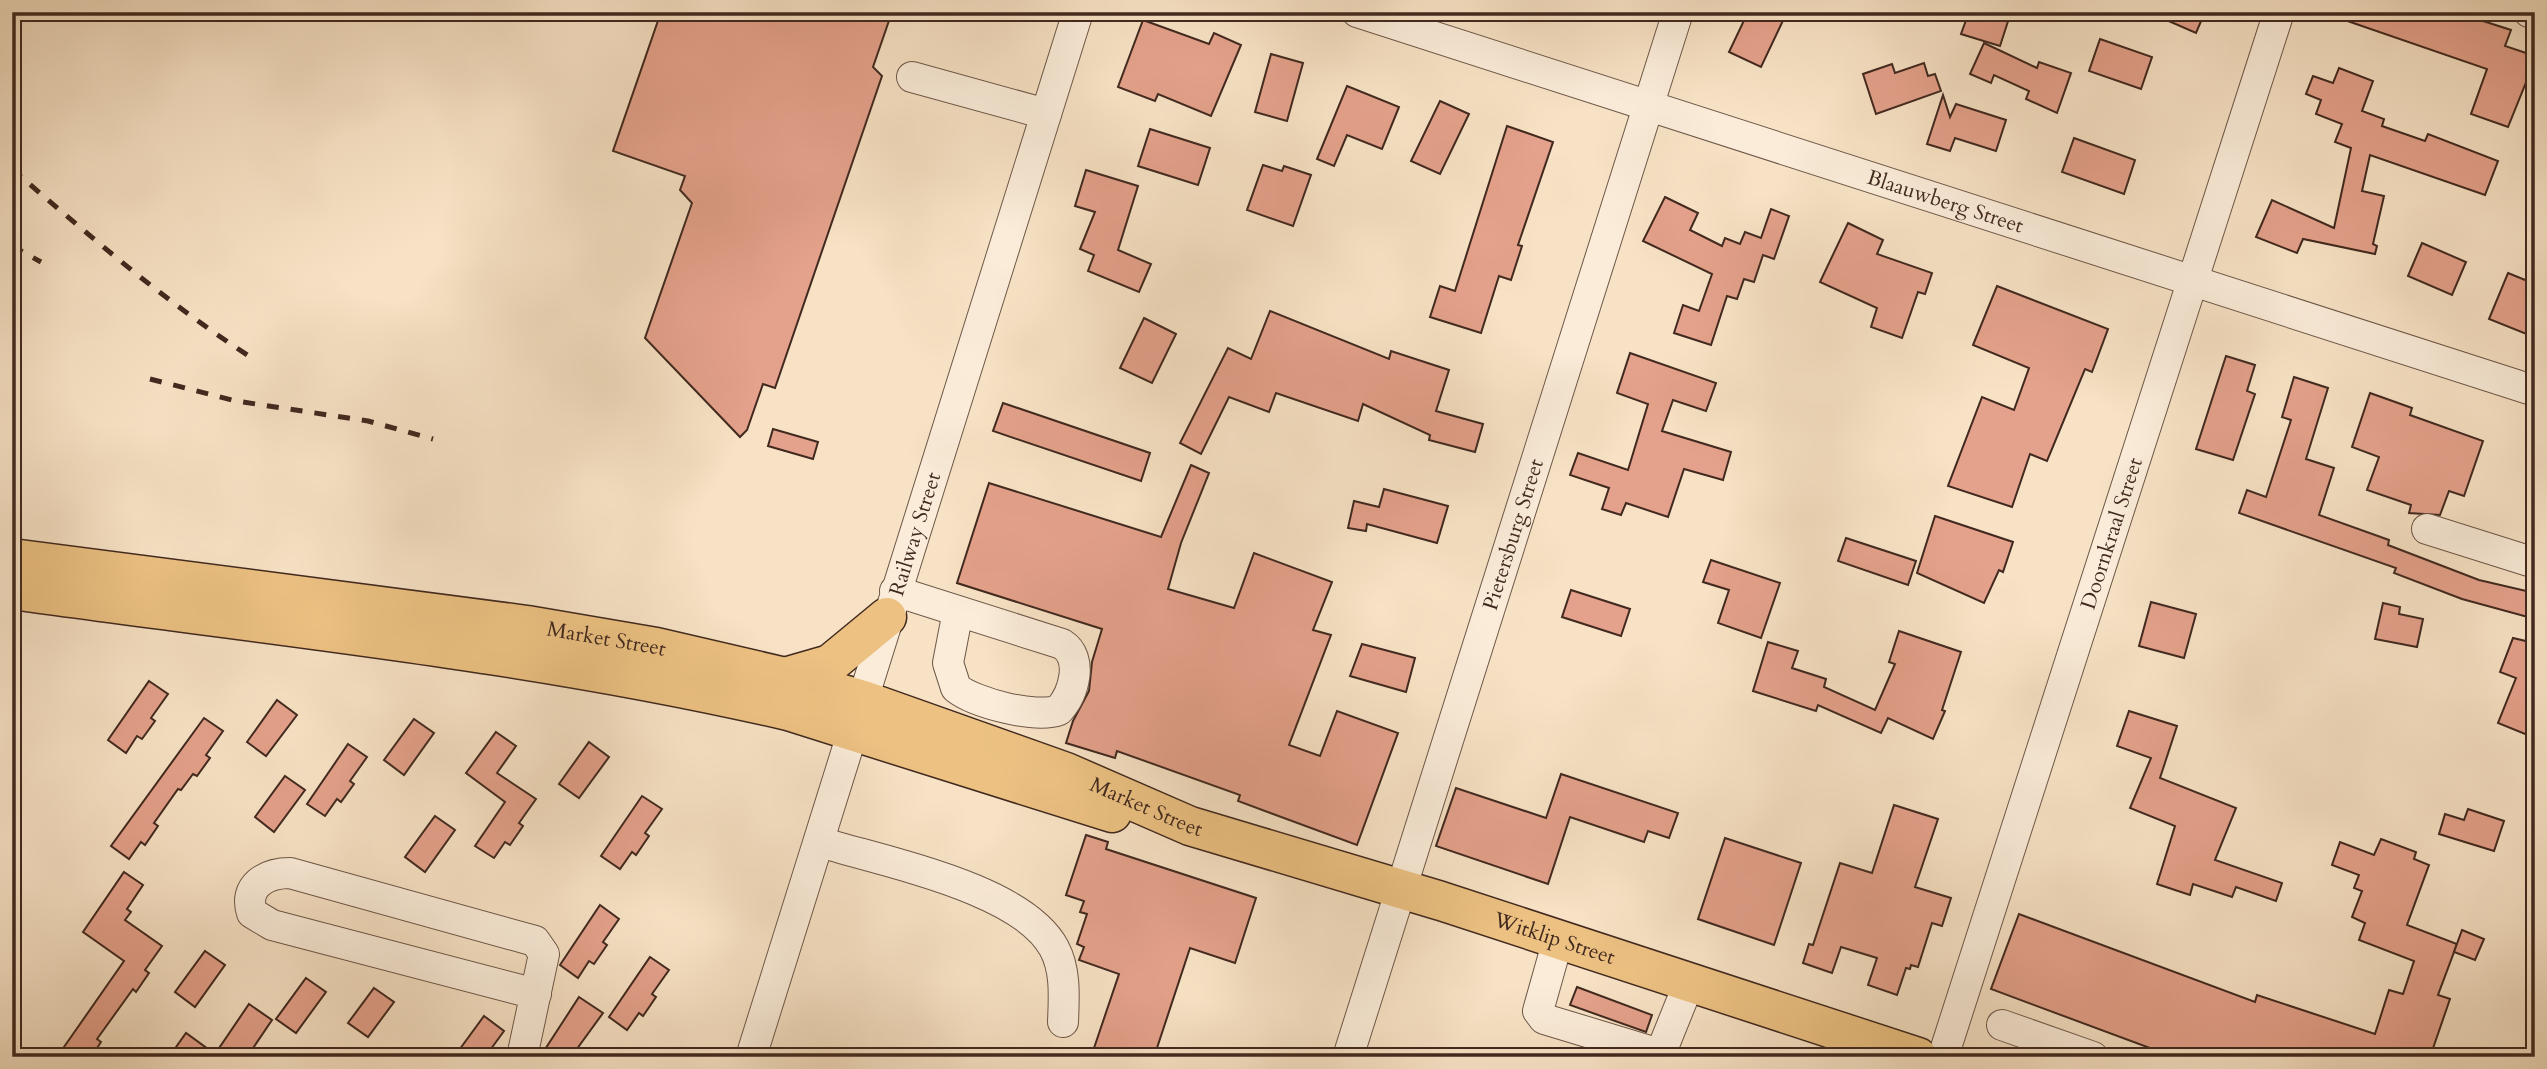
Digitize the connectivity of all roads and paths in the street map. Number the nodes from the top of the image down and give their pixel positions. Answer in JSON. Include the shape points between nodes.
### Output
{"nodes":[{"id":1,"x":1078,"y":12,"type":"edge"},
{"id":2,"x":1357,"y":12,"type":"edge"},
{"id":3,"x":1678,"y":12,"type":"edge"},
{"id":4,"x":2279,"y":12,"type":"edge"},
{"id":5,"x":2529,"y":12,"type":"edge"},
{"id":6,"x":2535,"y":14,"type":"edge"},
{"id":7,"x":912,"y":77,"type":"dead end"},
{"id":8,"x":1649,"y":104,"type":"junction"},
{"id":9,"x":1046,"y":114,"type":"junction"},
{"id":10,"x":2193,"y":281,"type":"junction"},
{"id":11,"x":2535,"y":391,"type":"edge"},
{"id":12,"x":2427,"y":528,"type":"dead end"},
{"id":13,"x":12,"y":558,"type":"edge"},
{"id":14,"x":2535,"y":563,"type":"edge"},
{"id":15,"x":12,"y":590,"type":"edge"},
{"id":16,"x":891,"y":604,"type":"junction"},
{"id":17,"x":958,"y":611,"type":"dead end"},
{"id":18,"x":785,"y":677,"type":"junction"},
{"id":19,"x":859,"y":716,"type":"junction"},
{"id":20,"x":1190,"y":826,"type":"joint"},
{"id":21,"x":820,"y":842,"type":"junction"},
{"id":22,"x":1401,"y":891,"type":"junction"},
{"id":23,"x":1558,"y":940,"type":"junction"},
{"id":24,"x":1689,"y":982,"type":"junction"},
{"id":25,"x":536,"y":994,"type":"junction"},
{"id":26,"x":1063,"y":1022,"type":"dead end"},
{"id":27,"x":2002,"y":1026,"type":"dead end"},
{"id":28,"x":522,"y":1057,"type":"edge"},
{"id":29,"x":751,"y":1057,"type":"edge"},
{"id":30,"x":1348,"y":1057,"type":"edge"},
{"id":31,"x":1918,"y":1057,"type":"edge"},
{"id":32,"x":1942,"y":1057,"type":"edge"},
{"id":33,"x":2093,"y":1057,"type":"edge"}],
"edges":[{"from":1,"to":9,"type":"street","name":"Railway Street"},
{"from":2,"to":8,"type":"street","name":"Blaauwberg Street"},
{"from":3,"to":8,"type":"street","name":"Pietersburg Street"},
{"from":4,"to":10,"type":"street","name":"Doornkraal Street"},
{"from":5,"to":6,"type":"street"},
{"from":7,"to":9,"type":"street"},
{"from":8,"to":10,"type":"street","name":"Blaauwberg Street"},
{"from":8,"to":22,"type":"street","name":"Pietersburg Street"},
{"from":9,"to":16,"type":"street","name":"Railway Street"},
{"from":10,"to":11,"type":"street","name":"Blaauwberg Street"},
{"from":10,"to":32,"type":"street","name":"Doornkraal Street"},
{"from":12,"to":14,"type":"street"},
{"from":13,"to":18,"type":"main road","name":"Market Street","via":[[527,625],[656,647]]},
{"from":15,"to":19,"type":"main road","name":"Market Street","via":[[532,661],[663,683],[788,711]]},
{"from":16,"to":17,"type":"street"},
{"from":16,"to":18,"type":"main road","via":[[830,664]]},
{"from":16,"to":19,"type":"street","name":"Railway Street"},
{"from":18,"to":19,"type":"main road","name":"Market Street"},
{"from":19,"to":20,"type":"main road","name":"Market Street","via":[[1062,800],[1121,816]]},
{"from":19,"to":21,"type":"street","name":"Railway Street"},
{"from":20,"to":22,"type":"main road","name":"Witklip Street"},
{"from":21,"to":26,"type":"street","via":[[992,895],[1026,916],[1054,948],[1062,969]]},
{"from":21,"to":29,"type":"street","name":"Railway Street"},
{"from":22,"to":23,"type":"main road","name":"Witklip Street"},
{"from":22,"to":30,"type":"street","name":"Pietersburg Street"},
{"from":23,"to":24,"type":"main road","name":"Witklip Street"},
{"from":23,"to":24,"type":"street","via":[[1538,1011],[1544,1019],[1653,1052],[1662,1050]]},
{"from":24,"to":31,"type":"main road","name":"Witklip Street"},
{"from":25,"to":25,"type":"street","via":[[272,925],[252,913],[249,904],[255,886],[263,877],[289,873],[535,941],[544,954]]},
{"from":25,"to":28,"type":"street"},
{"from":27,"to":33,"type":"street"}]}
